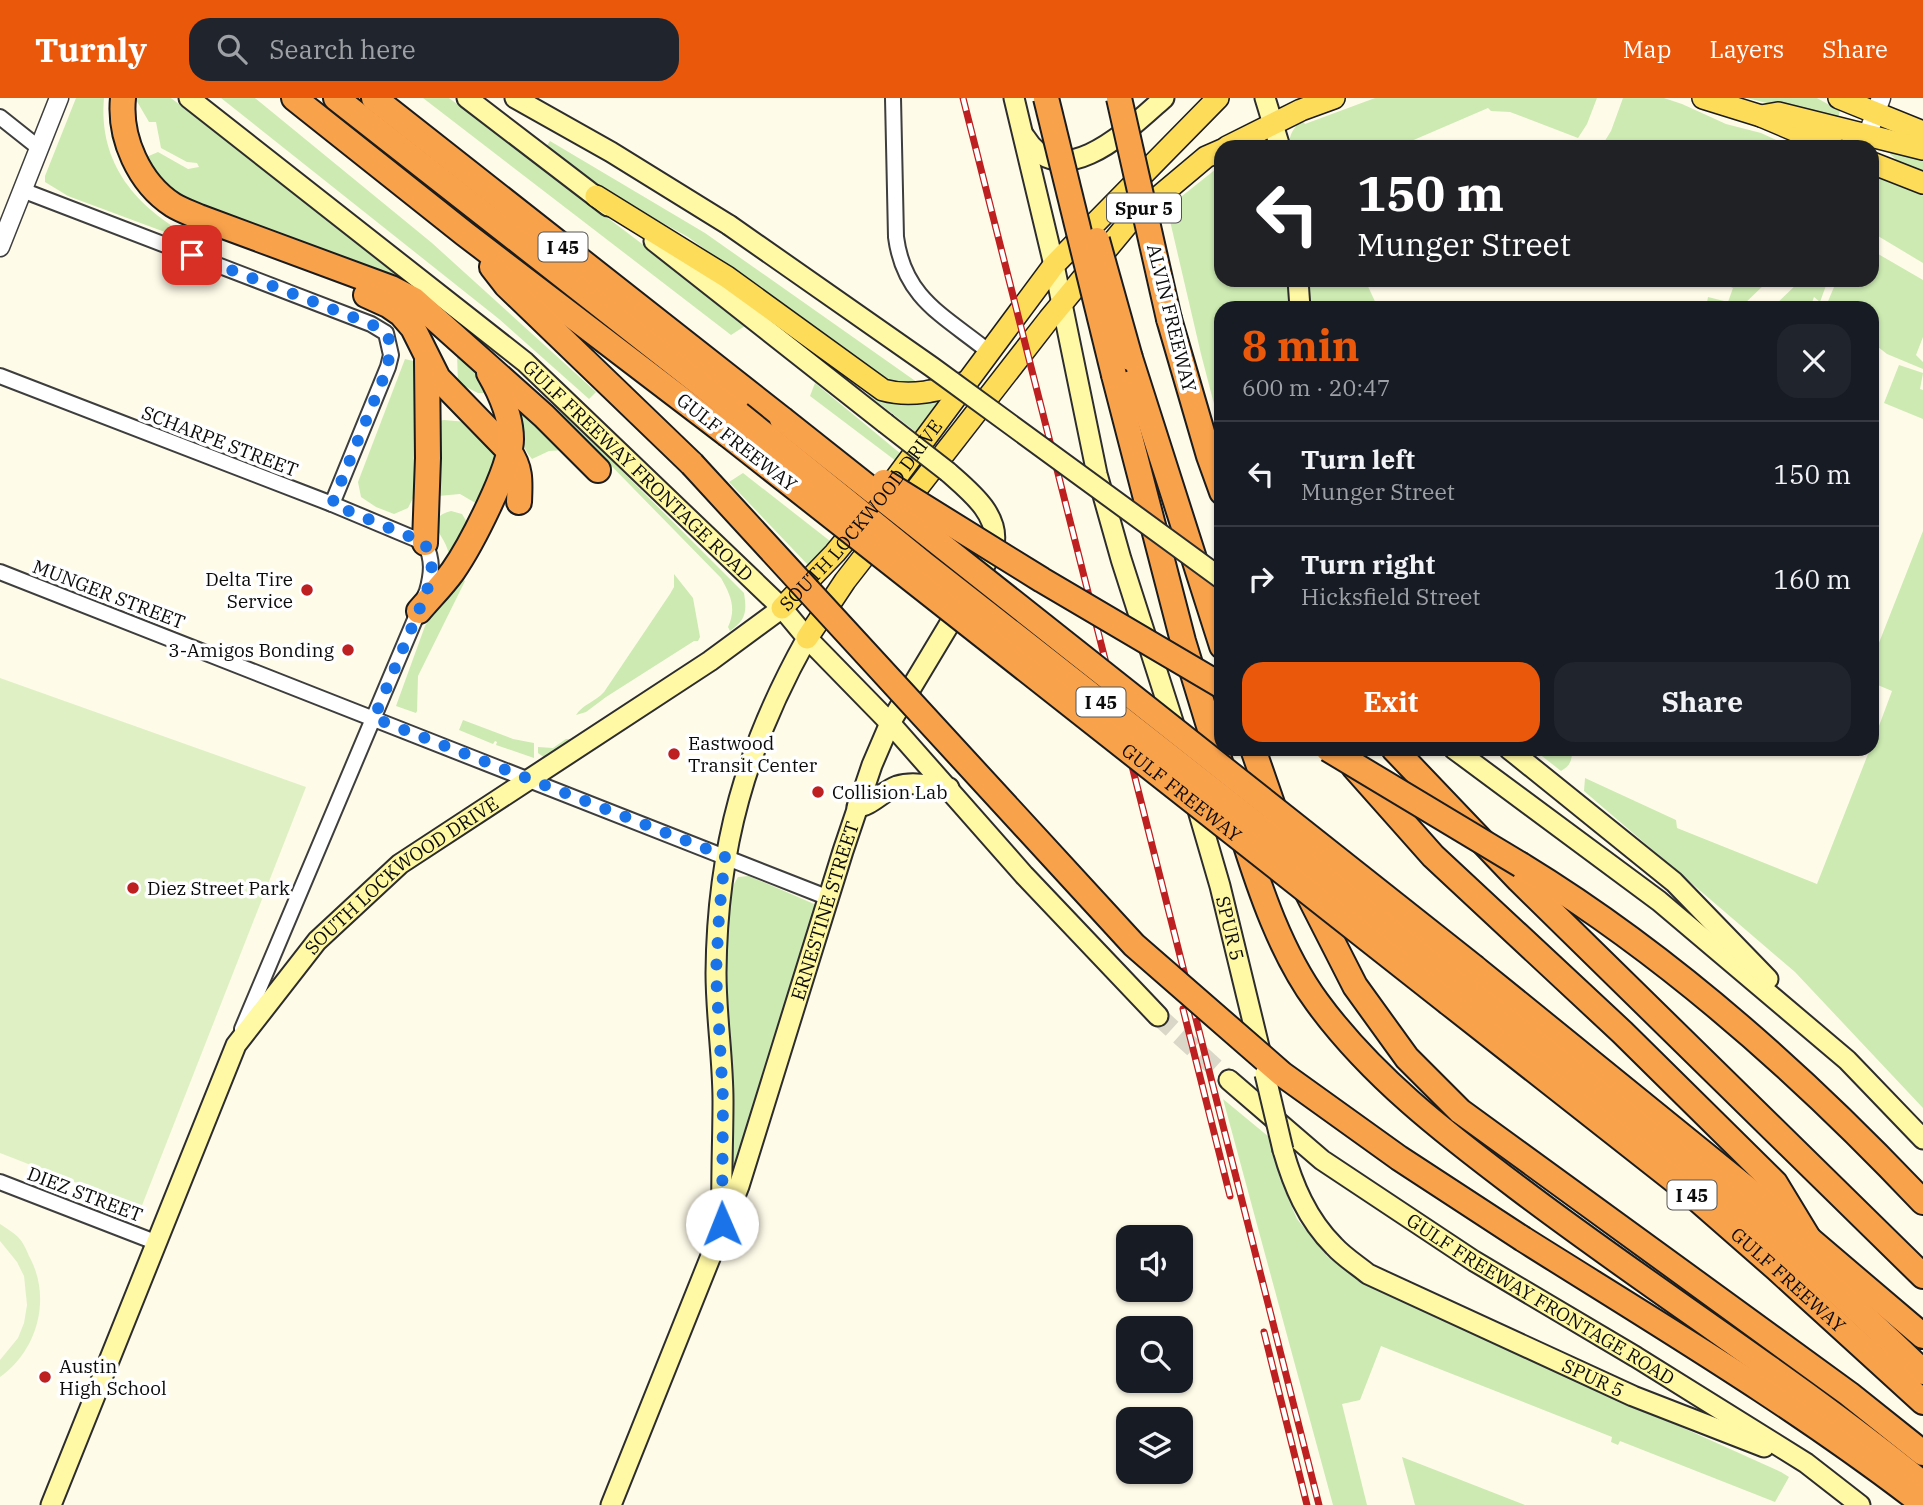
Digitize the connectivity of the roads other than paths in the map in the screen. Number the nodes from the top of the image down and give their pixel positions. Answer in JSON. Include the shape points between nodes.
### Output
{"nodes":[{"id":1,"x":59,"y":98,"type":"edge"},
{"id":2,"x":110,"y":98,"type":"edge"},
{"id":3,"x":123,"y":98,"type":"edge"},
{"id":4,"x":189,"y":98,"type":"edge"},
{"id":5,"x":295,"y":98,"type":"edge"},
{"id":6,"x":336,"y":98,"type":"edge"},
{"id":7,"x":374,"y":98,"type":"edge"},
{"id":8,"x":467,"y":98,"type":"edge"},
{"id":9,"x":515,"y":98,"type":"edge"},
{"id":10,"x":893,"y":98,"type":"edge"},
{"id":11,"x":1014,"y":98,"type":"edge"},
{"id":12,"x":1046,"y":98,"type":"edge"},
{"id":13,"x":1056,"y":98,"type":"edge"},
{"id":14,"x":1119,"y":98,"type":"edge"},
{"id":15,"x":1164,"y":98,"type":"edge"},
{"id":16,"x":1218,"y":98,"type":"edge"},
{"id":17,"x":1265,"y":98,"type":"edge"},
{"id":18,"x":1334,"y":98,"type":"edge"},
{"id":19,"x":1703,"y":98,"type":"edge"},
{"id":20,"x":1839,"y":98,"type":"edge"},
{"id":21,"x":1878,"y":106,"type":"edge"},
{"id":22,"x":1761,"y":116,"type":"junction"},
{"id":23,"x":0,"y":117,"type":"edge"},
{"id":24,"x":1274,"y":124,"type":"junction"},
{"id":25,"x":1923,"y":132,"type":"edge"},
{"id":26,"x":1022,"y":133,"type":"junction"},
{"id":27,"x":1241,"y":140,"type":"edge"},
{"id":28,"x":1278,"y":140,"type":"edge"},
{"id":29,"x":1818,"y":140,"type":"edge"},
{"id":30,"x":1862,"y":140,"type":"edge"},
{"id":31,"x":1865,"y":140,"type":"edge"},
{"id":32,"x":1879,"y":143,"type":"edge"},
{"id":33,"x":39,"y":148,"type":"junction"},
{"id":34,"x":1923,"y":149,"type":"edge"},
{"id":35,"x":1214,"y":154,"type":"edge"},
{"id":36,"x":1879,"y":166,"type":"edge"},
{"id":37,"x":1923,"y":183,"type":"edge"},
{"id":38,"x":22,"y":190,"type":"junction"},
{"id":39,"x":596,"y":196,"type":"junction"},
{"id":40,"x":196,"y":222,"type":"junction"},
{"id":41,"x":466,"y":234,"type":"junction"},
{"id":42,"x":0,"y":247,"type":"edge"},
{"id":43,"x":1054,"y":265,"type":"junction"},
{"id":44,"x":1061,"y":304,"type":"junction"},
{"id":45,"x":989,"y":352,"type":"junction"},
{"id":46,"x":427,"y":360,"type":"junction"},
{"id":47,"x":484,"y":363,"type":"junction"},
{"id":48,"x":1122,"y":367,"type":"junction"},
{"id":49,"x":0,"y":376,"type":"edge"},
{"id":50,"x":967,"y":382,"type":"junction"},
{"id":51,"x":450,"y":391,"type":"junction"},
{"id":52,"x":504,"y":404,"type":"junction"},
{"id":53,"x":740,"y":415,"type":"junction"},
{"id":54,"x":544,"y":416,"type":"junction"},
{"id":55,"x":782,"y":419,"type":"junction"},
{"id":56,"x":509,"y":451,"type":"junction"},
{"id":57,"x":1209,"y":456,"type":"junction"},
{"id":58,"x":1214,"y":466,"type":"edge"},
{"id":59,"x":598,"y":470,"type":"dead end"},
{"id":60,"x":1214,"y":470,"type":"edge"},
{"id":61,"x":519,"y":502,"type":"dead end"},
{"id":62,"x":332,"y":504,"type":"junction"},
{"id":63,"x":425,"y":543,"type":"junction"},
{"id":64,"x":0,"y":572,"type":"edge"},
{"id":65,"x":1214,"y":573,"type":"edge"},
{"id":66,"x":782,"y":608,"type":"junction"},
{"id":67,"x":419,"y":611,"type":"junction"},
{"id":68,"x":1214,"y":624,"type":"edge"},
{"id":69,"x":807,"y":638,"type":"junction"},
{"id":70,"x":1214,"y":681,"type":"edge"},
{"id":71,"x":374,"y":718,"type":"junction"},
{"id":72,"x":890,"y":723,"type":"junction"},
{"id":73,"x":1214,"y":741,"type":"edge"},
{"id":74,"x":1219,"y":756,"type":"edge"},
{"id":75,"x":1256,"y":756,"type":"edge"},
{"id":76,"x":1340,"y":756,"type":"edge"},
{"id":77,"x":1346,"y":756,"type":"edge"},
{"id":78,"x":1401,"y":756,"type":"edge"},
{"id":79,"x":1463,"y":756,"type":"edge"},
{"id":80,"x":1518,"y":756,"type":"edge"},
{"id":81,"x":529,"y":780,"type":"junction"},
{"id":82,"x":949,"y":788,"type":"junction"},
{"id":83,"x":857,"y":807,"type":"junction"},
{"id":84,"x":725,"y":856,"type":"junction"},
{"id":85,"x":829,"y":898,"type":"junction"},
{"id":86,"x":1463,"y":986,"type":"junction"},
{"id":87,"x":1158,"y":1016,"type":"tunnel mouth"},
{"id":88,"x":236,"y":1045,"type":"junction"},
{"id":89,"x":1847,"y":1059,"type":"junction"},
{"id":90,"x":1229,"y":1080,"type":"tunnel mouth"},
{"id":91,"x":1923,"y":1139,"type":"edge"},
{"id":92,"x":0,"y":1182,"type":"edge"},
{"id":93,"x":1923,"y":1202,"type":"edge"},
{"id":94,"x":722,"y":1224,"type":"junction"},
{"id":95,"x":1809,"y":1239,"type":"junction"},
{"id":96,"x":155,"y":1242,"type":"junction"},
{"id":97,"x":1923,"y":1276,"type":"edge"},
{"id":98,"x":1923,"y":1336,"type":"edge"},
{"id":99,"x":1923,"y":1372,"type":"edge"},
{"id":100,"x":1923,"y":1402,"type":"edge"},
{"id":101,"x":1923,"y":1452,"type":"edge"},
{"id":102,"x":1806,"y":1463,"type":"junction"},
{"id":103,"x":1892,"y":1470,"type":"junction"},
{"id":104,"x":1923,"y":1484,"type":"edge"},
{"id":105,"x":1923,"y":1504,"type":"edge"},
{"id":106,"x":51,"y":1505,"type":"edge"},
{"id":107,"x":611,"y":1505,"type":"edge"},
{"id":108,"x":1860,"y":1505,"type":"edge"}],
"edges":[{"from":1,"to":33,"type":"street"},
{"from":2,"to":40,"type":"highway","via":[[115,145],[135,185],[173,218]]},
{"from":3,"to":40,"type":"highway","via":[[122,121],[139,168],[154,189]]},
{"from":4,"to":66,"type":"main road","name":"GULF FREEWAY FRONTAGE ROAD","via":[[525,362]]},
{"from":5,"to":41,"type":"highway","name":"GULF FREEWAY","number":"I 45"},
{"from":6,"to":53,"type":"highway","name":"GULF FREEWAY","number":"I 45"},
{"from":7,"to":53,"type":"highway","name":"GULF FREEWAY","number":"I 45"},
{"from":8,"to":39,"type":"main road"},
{"from":9,"to":65,"type":"main road","bridge":true,"via":[[729,225]]},
{"from":10,"to":45,"type":"street","via":[[898,257],[920,296]]},
{"from":11,"to":26,"type":"main road","name":"Spur 5"},
{"from":12,"to":48,"type":"highway","bridge":true},
{"from":13,"to":48,"type":"highway","bridge":true},
{"from":14,"to":57,"type":"highway","name":"ALVIN FREEWAY","number":"Spur 5","bridge":true,"via":[[1169,319]]},
{"from":15,"to":26,"type":"main road","via":[[1112,143],[1083,158],[1051,160],[1032,149]]},
{"from":16,"to":43,"type":"main road","name":"SOUTH LOCKWOOD DRIVE"},
{"from":17,"to":24,"type":"main road"},
{"from":18,"to":24,"type":"main road"},
{"from":19,"to":22,"type":"main road"},
{"from":20,"to":21,"type":"main road"},
{"from":21,"to":25,"type":"main road"},
{"from":21,"to":31,"type":"street"},
{"from":22,"to":29,"type":"main road"},
{"from":22,"to":30,"type":"main road","via":[[1778,113]]},
{"from":23,"to":33,"type":"street"},
{"from":24,"to":27,"type":"main road"},
{"from":24,"to":28,"type":"main road"},
{"from":26,"to":43,"type":"main road","name":"Spur 5"},
{"from":32,"to":34,"type":"main road"},
{"from":33,"to":38,"type":"street"},
{"from":35,"to":44,"type":"main road","name":"SOUTH LOCKWOOD DRIVE","via":[[1131,220]]},
{"from":36,"to":37,"type":"main road"},
{"from":38,"to":42,"type":"street"},
{"from":38,"to":62,"type":"street","via":[[386,333],[388,367]]},
{"from":39,"to":50,"type":"main road","via":[[727,277],[884,390],[915,394]]},
{"from":39,"to":72,"type":"main road","name":"ERNESTINE STREET","bridge":true,"via":[[948,471],[985,508],[995,529],[994,546]]},
{"from":40,"to":46,"type":"highway","via":[[388,305],[413,328]]},
{"from":40,"to":47,"type":"highway","via":[[391,288],[414,300]]},
{"from":41,"to":53,"type":"highway","name":"GULF FREEWAY","number":"I 45"},
{"from":41,"to":103,"type":"highway","bridge":true,"via":[[506,285],[692,464],[1134,946],[1282,1074],[1399,1158]]},
{"from":43,"to":44,"type":"main road","name":"Spur 5"},
{"from":43,"to":45,"type":"main road","name":"SOUTH LOCKWOOD DRIVE"},
{"from":44,"to":69,"type":"main road","name":"SOUTH LOCKWOOD DRIVE","via":[[845,581]]},
{"from":44,"to":102,"type":"main road","name":"Spur 5","bridge":true,"via":[[1097,474],[1213,860],[1293,1185],[1311,1218],[1334,1247],[1368,1274],[1633,1396]]},
{"from":45,"to":50,"type":"main road","name":"SOUTH LOCKWOOD DRIVE"},
{"from":46,"to":51,"type":"highway"},
{"from":46,"to":63,"type":"highway"},
{"from":47,"to":52,"type":"highway"},
{"from":47,"to":54,"type":"highway"},
{"from":48,"to":68,"type":"highway"},
{"from":48,"to":73,"type":"highway","via":[[1183,641]]},
{"from":49,"to":62,"type":"street","name":"SCHARPE STREET"},
{"from":50,"to":66,"type":"main road","name":"SOUTH LOCKWOOD DRIVE","via":[[861,522]]},
{"from":51,"to":52,"type":"highway"},
{"from":51,"to":56,"type":"highway"},
{"from":52,"to":54,"type":"highway"},
{"from":52,"to":56,"type":"highway","via":[[511,434]]},
{"from":53,"to":55,"type":"highway","name":"GULF FREEWAY","number":"I 45"},
{"from":53,"to":86,"type":"highway","name":"GULF FREEWAY","number":"I 45","bridge":true},
{"from":54,"to":59,"type":"highway"},
{"from":55,"to":70,"type":"highway","bridge":true},
{"from":55,"to":86,"type":"highway","name":"GULF FREEWAY","number":"I 45","bridge":true},
{"from":56,"to":61,"type":"highway","via":[[521,475]]},
{"from":56,"to":67,"type":"highway","via":[[467,548]]},
{"from":57,"to":58,"type":"highway"},
{"from":57,"to":60,"type":"highway"},
{"from":62,"to":63,"type":"street","name":"SCHARPE STREET"},
{"from":63,"to":67,"type":"street","via":[[431,556],[431,577]]},
{"from":64,"to":71,"type":"street","name":"MUNGER STREET"},
{"from":66,"to":69,"type":"main road","name":"GULF FREEWAY FRONTAGE ROAD"},
{"from":66,"to":81,"type":"main road","name":"SOUTH LOCKWOOD DRIVE"},
{"from":67,"to":71,"type":"street"},
{"from":69,"to":72,"type":"main road","name":"GULF FREEWAY FRONTAGE ROAD"},
{"from":69,"to":84,"type":"main road","name":"ERNESTINE STREET","via":[[773,703],[742,783]]},
{"from":71,"to":81,"type":"street","name":"MUNGER STREET"},
{"from":71,"to":88,"type":"street"},
{"from":72,"to":82,"type":"main road","name":"GULF FREEWAY FRONTAGE ROAD"},
{"from":72,"to":83,"type":"main road","name":"ERNESTINE STREET"},
{"from":74,"to":103,"type":"highway","via":[[1258,882],[1287,951],[1317,1001],[1374,1068],[1433,1124],[1570,1228],[1815,1401]]},
{"from":75,"to":101,"type":"highway","via":[[1310,902],[1355,986],[1407,1058],[1460,1111]]},
{"from":76,"to":93,"type":"highway","bridge":true,"via":[[1552,884],[1727,1013]]},
{"from":77,"to":95,"type":"highway","via":[[1433,856],[1775,1183]]},
{"from":78,"to":97,"type":"highway","via":[[1529,889]]},
{"from":79,"to":89,"type":"main road","via":[[1659,901]]},
{"from":80,"to":89,"type":"main road","via":[[1674,882]]},
{"from":81,"to":84,"type":"street","name":"MUNGER STREET"},
{"from":81,"to":88,"type":"main road","name":"SOUTH LOCKWOOD DRIVE","via":[[400,864],[317,941]]},
{"from":82,"to":83,"type":"main road","via":[[900,785]]},
{"from":82,"to":87,"type":"main road","name":"GULF FREEWAY FRONTAGE ROAD","via":[[1024,875]]},
{"from":83,"to":85,"type":"main road","name":"ERNESTINE STREET"},
{"from":84,"to":85,"type":"street","name":"MUNGER STREET"},
{"from":84,"to":94,"type":"main road","name":"ERNESTINE STREET","via":[[716,973],[723,1099]]},
{"from":85,"to":94,"type":"main road","name":"ERNESTINE STREET","via":[[739,1186]]},
{"from":86,"to":95,"type":"highway","name":"GULF FREEWAY","number":"I 45"},
{"from":86,"to":99,"type":"highway","name":"GULF FREEWAY","number":"I 45","via":[[1808,1265]]},
{"from":86,"to":100,"type":"highway","name":"GULF FREEWAY","number":"I 45"},
{"from":88,"to":96,"type":"main road","name":"SOUTH LOCKWOOD DRIVE"},
{"from":89,"to":91,"type":"main road"},
{"from":90,"to":102,"type":"main road","name":"GULF FREEWAY FRONTAGE ROAD","via":[[1322,1160],[1474,1262]]},
{"from":92,"to":96,"type":"street","name":"DIEZ STREET"},
{"from":94,"to":107,"type":"main road","name":"ERNESTINE STREET"},
{"from":95,"to":98,"type":"highway","name":"GULF FREEWAY","number":"I 45"},
{"from":96,"to":106,"type":"main road","name":"SOUTH LOCKWOOD DRIVE"},
{"from":102,"to":108,"type":"main road","name":"GULF FREEWAY FRONTAGE ROAD"},
{"from":103,"to":104,"type":"highway"},
{"from":103,"to":105,"type":"highway"}]}
